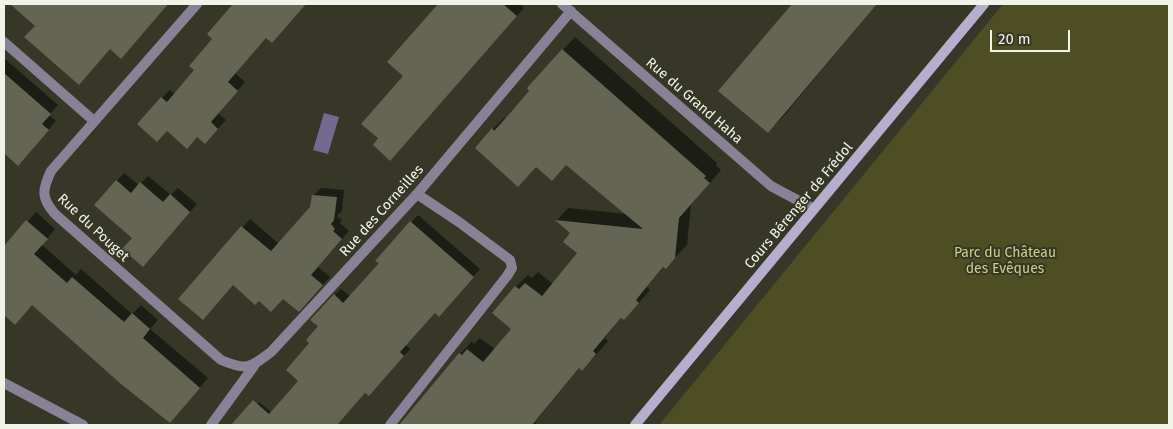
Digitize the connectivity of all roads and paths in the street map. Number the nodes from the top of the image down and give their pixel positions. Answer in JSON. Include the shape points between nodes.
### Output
{"nodes":[{"id":1,"x":197,"y":4,"type":"edge"},
{"id":2,"x":562,"y":4,"type":"edge"},
{"id":3,"x":984,"y":4,"type":"edge"},
{"id":4,"x":571,"y":11,"type":"junction"},
{"id":5,"x":4,"y":42,"type":"edge"},
{"id":6,"x":94,"y":121,"type":"junction"},
{"id":7,"x":417,"y":194,"type":"junction"},
{"id":8,"x":814,"y":209,"type":"junction"},
{"id":9,"x":254,"y":366,"type":"junction"},
{"id":10,"x":4,"y":384,"type":"edge"},
{"id":11,"x":84,"y":425,"type":"edge"},
{"id":12,"x":211,"y":425,"type":"edge"},
{"id":13,"x":390,"y":425,"type":"edge"},
{"id":14,"x":635,"y":425,"type":"edge"}],
"edges":[{"from":1,"to":6,"type":"street","name":"Rue du Pouget"},
{"from":2,"to":4,"type":"street","name":"Rue du Grand Haha"},
{"from":3,"to":8,"type":"street","name":"Cours Bérenger de Frédol"},
{"from":4,"to":7,"type":"street","name":"Rue des Corneilles"},
{"from":4,"to":8,"type":"street","name":"Rue du Grand Haha","via":[[771,186]]},
{"from":5,"to":6,"type":"street"},
{"from":6,"to":9,"type":"street","name":"Rue du Pouget","via":[[51,172],[44,185],[45,202],[221,360],[237,366]]},
{"from":7,"to":9,"type":"street","name":"Rue des Corneilles","via":[[271,352]]},
{"from":7,"to":13,"type":"street","via":[[510,260],[512,268]]},
{"from":8,"to":14,"type":"street","name":"Cours Bérenger de Frédol"},
{"from":9,"to":12,"type":"street","name":"Rue des Corneilles"},
{"from":10,"to":11,"type":"street"}]}
